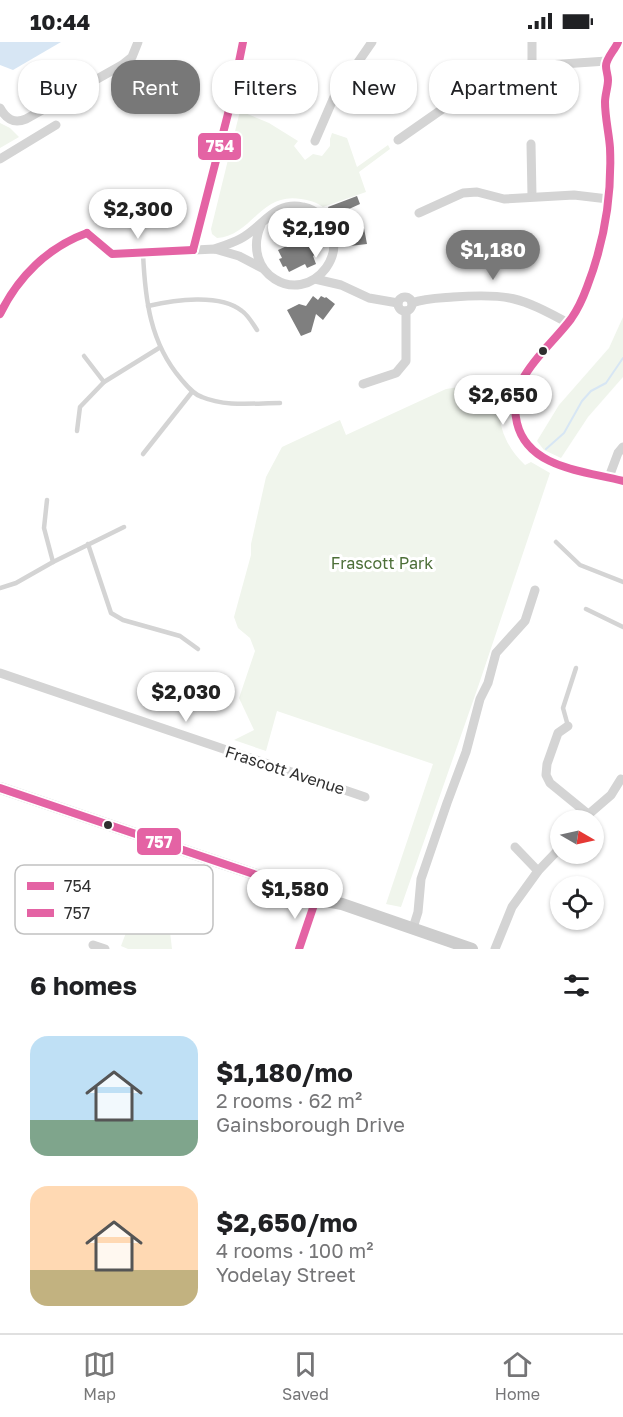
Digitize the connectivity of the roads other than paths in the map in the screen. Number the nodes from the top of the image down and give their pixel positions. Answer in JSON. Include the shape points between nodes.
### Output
{"nodes":[{"id":1,"x":138,"y":42,"type":"edge"},
{"id":2,"x":243,"y":42,"type":"edge"},
{"id":3,"x":372,"y":42,"type":"edge"},
{"id":4,"x":532,"y":42,"type":"edge"},
{"id":5,"x":618,"y":42,"type":"edge"},
{"id":6,"x":532,"y":60,"type":"edge"},
{"id":7,"x":607,"y":61,"type":"junction"},
{"id":8,"x":579,"y":63,"type":"edge"},
{"id":9,"x":0,"y":108,"type":"edge"},
{"id":10,"x":435,"y":114,"type":"edge"},
{"id":11,"x":56,"y":125,"type":"dead end"},
{"id":12,"x":398,"y":140,"type":"dead end"},
{"id":13,"x":315,"y":141,"type":"dead end"},
{"id":14,"x":531,"y":144,"type":"dead end"},
{"id":15,"x":0,"y":159,"type":"edge"},
{"id":16,"x":532,"y":196,"type":"junction"},
{"id":17,"x":608,"y":199,"type":"junction"},
{"id":18,"x":419,"y":213,"type":"dead end"},
{"id":19,"x":261,"y":225,"type":"junction"},
{"id":20,"x":215,"y":249,"type":"junction"},
{"id":21,"x":193,"y":250,"type":"junction"},
{"id":22,"x":143,"y":253,"type":"junction"},
{"id":23,"x":328,"y":265,"type":"junction"},
{"id":24,"x":262,"y":268,"type":"junction"},
{"id":25,"x":315,"y":279,"type":"junction"},
{"id":26,"x":341,"y":285,"type":"junction"},
{"id":27,"x":148,"y":306,"type":"junction"},
{"id":28,"x":409,"y":307,"type":"junction"},
{"id":29,"x":0,"y":314,"type":"edge"},
{"id":30,"x":567,"y":323,"type":"junction"},
{"id":31,"x":257,"y":330,"type":"dead end"},
{"id":32,"x":159,"y":348,"type":"junction"},
{"id":33,"x":84,"y":356,"type":"dead end"},
{"id":34,"x":104,"y":382,"type":"junction"},
{"id":35,"x":363,"y":384,"type":"dead end"},
{"id":36,"x":192,"y":392,"type":"junction"},
{"id":37,"x":280,"y":403,"type":"dead end"},
{"id":38,"x":76,"y":431,"type":"dead end"},
{"id":39,"x":623,"y":447,"type":"edge"},
{"id":40,"x":143,"y":454,"type":"dead end"},
{"id":41,"x":609,"y":477,"type":"junction"},
{"id":42,"x":623,"y":481,"type":"edge"},
{"id":43,"x":46,"y":500,"type":"dead end"},
{"id":44,"x":124,"y":527,"type":"dead end"},
{"id":45,"x":556,"y":542,"type":"dead end"},
{"id":46,"x":88,"y":544,"type":"junction"},
{"id":47,"x":53,"y":562,"type":"junction"},
{"id":48,"x":623,"y":582,"type":"edge"},
{"id":49,"x":0,"y":588,"type":"edge"},
{"id":50,"x":536,"y":590,"type":"dead end"},
{"id":51,"x":586,"y":609,"type":"dead end"},
{"id":52,"x":623,"y":627,"type":"edge"},
{"id":53,"x":198,"y":649,"type":"dead end"},
{"id":54,"x":576,"y":668,"type":"dead end"},
{"id":55,"x":0,"y":674,"type":"edge"},
{"id":56,"x":568,"y":726,"type":"joint"},
{"id":57,"x":621,"y":780,"type":"dead end"},
{"id":58,"x":0,"y":788,"type":"edge"},
{"id":59,"x":365,"y":797,"type":"dead end"},
{"id":60,"x":578,"y":810,"type":"edge"},
{"id":61,"x":593,"y":810,"type":"edge"},
{"id":62,"x":515,"y":848,"type":"dead end"},
{"id":63,"x":550,"y":858,"type":"edge"},
{"id":64,"x":538,"y":871,"type":"junction"},
{"id":65,"x":316,"y":899,"type":"junction"},
{"id":66,"x":413,"y":928,"type":"junction"},
{"id":67,"x":93,"y":945,"type":"dead end"},
{"id":68,"x":105,"y":949,"type":"edge"},
{"id":69,"x":299,"y":949,"type":"edge"},
{"id":70,"x":470,"y":949,"type":"edge"},
{"id":71,"x":495,"y":949,"type":"edge"}],
"edges":[{"from":1,"to":9,"type":"street","via":[[132,57],[122,65],[26,119],[12,121]]},
{"from":2,"to":21,"type":"street"},
{"from":3,"to":13,"type":"street","via":[[333,97]]},
{"from":4,"to":6,"type":"street"},
{"from":5,"to":7,"type":"street"},
{"from":7,"to":8,"type":"street"},
{"from":7,"to":17,"type":"street"},
{"from":10,"to":12,"type":"street"},
{"from":11,"to":15,"type":"street"},
{"from":14,"to":16,"type":"street"},
{"from":16,"to":17,"type":"street"},
{"from":16,"to":18,"type":"street","via":[[504,199],[477,192],[463,193]]},
{"from":17,"to":30,"type":"street","via":[[587,288]]},
{"from":19,"to":20,"type":"street","via":[[241,239]]},
{"from":19,"to":23,"type":"street","via":[[284,207],[312,210],[327,223],[333,237]]},
{"from":19,"to":24,"type":"street","via":[[255,246]]},
{"from":20,"to":21,"type":"street"},
{"from":20,"to":24,"type":"street"},
{"from":21,"to":22,"type":"street"},
{"from":22,"to":27,"type":"lane"},
{"from":22,"to":29,"type":"street","via":[[112,254],[87,233],[36,263]]},
{"from":23,"to":25,"type":"street"},
{"from":23,"to":26,"type":"street"},
{"from":24,"to":25,"type":"street","via":[[284,283],[300,284]]},
{"from":25,"to":26,"type":"street"},
{"from":26,"to":28,"type":"street","via":[[369,298]]},
{"from":27,"to":31,"type":"lane","via":[[196,299],[223,303],[242,311]]},
{"from":27,"to":32,"type":"lane"},
{"from":28,"to":30,"type":"street","via":[[424,300],[504,296],[530,303]]},
{"from":28,"to":35,"type":"street","via":[[403,365],[396,373]]},
{"from":30,"to":41,"type":"street","via":[[520,381],[515,399],[517,425],[527,446],[546,461]]},
{"from":32,"to":34,"type":"lane"},
{"from":32,"to":36,"type":"lane"},
{"from":33,"to":34,"type":"lane"},
{"from":34,"to":38,"type":"lane","via":[[80,407]]},
{"from":36,"to":37,"type":"lane","via":[[231,403]]},
{"from":36,"to":40,"type":"lane"},
{"from":39,"to":41,"type":"street"},
{"from":41,"to":42,"type":"street"},
{"from":43,"to":47,"type":"lane","via":[[44,528]]},
{"from":44,"to":46,"type":"lane"},
{"from":45,"to":48,"type":"lane","via":[[579,566]]},
{"from":46,"to":47,"type":"lane"},
{"from":46,"to":53,"type":"lane","via":[[111,613],[180,636]]},
{"from":47,"to":49,"type":"lane"},
{"from":50,"to":66,"type":"street","via":[[525,621],[496,653],[421,879]]},
{"from":51,"to":52,"type":"lane"},
{"from":54,"to":56,"type":"lane","via":[[563,708]]},
{"from":55,"to":59,"type":"street","name":"Frascott Avenue"},
{"from":56,"to":60,"type":"street","via":[[558,733],[546,775]]},
{"from":57,"to":61,"type":"street"},
{"from":58,"to":65,"type":"street","via":[[296,888]]},
{"from":62,"to":64,"type":"street"},
{"from":63,"to":64,"type":"street"},
{"from":64,"to":71,"type":"street","via":[[512,907]]},
{"from":65,"to":66,"type":"street"},
{"from":65,"to":69,"type":"street"},
{"from":66,"to":70,"type":"street"},
{"from":67,"to":68,"type":"street"}]}
